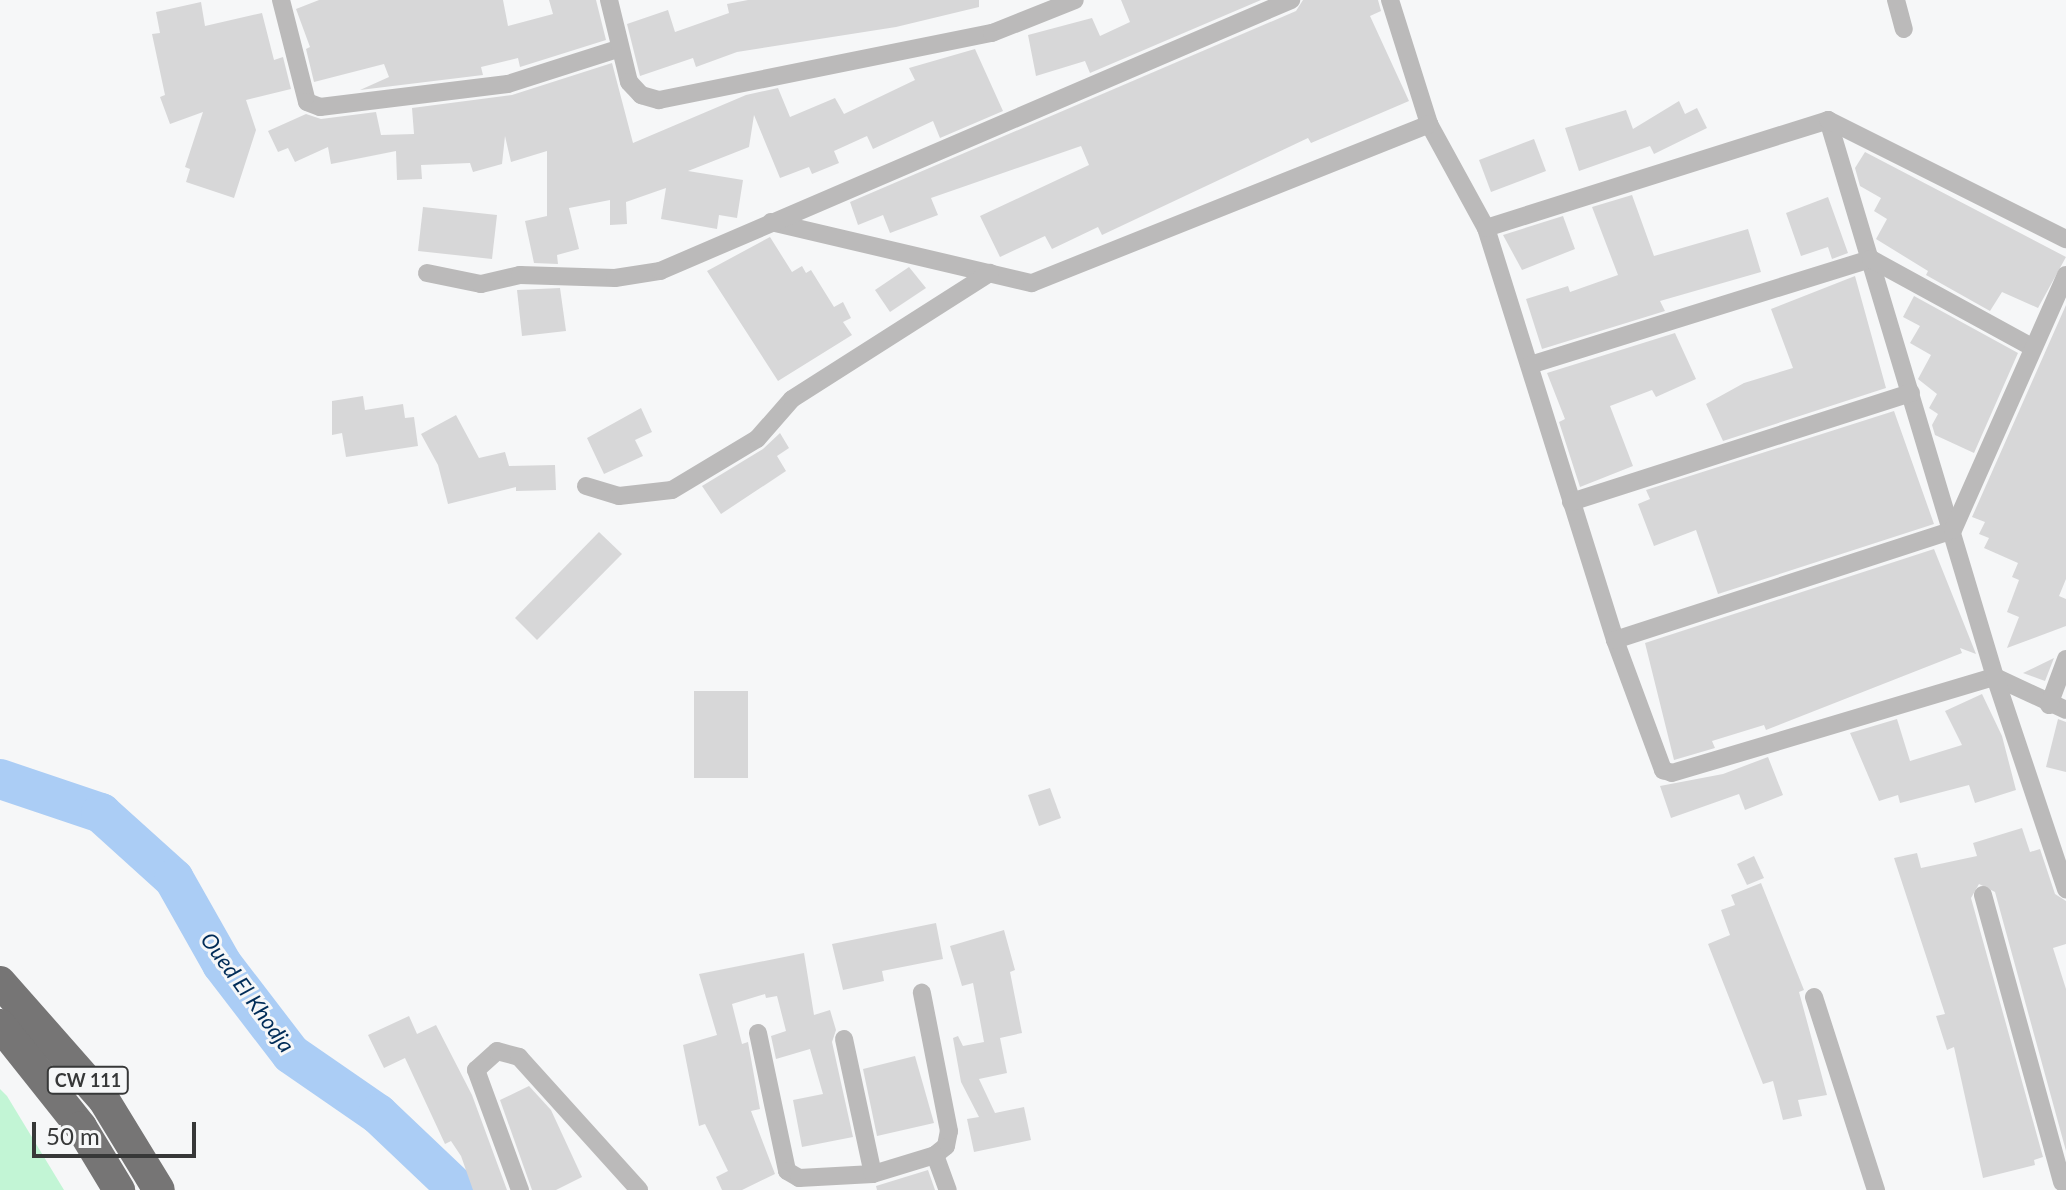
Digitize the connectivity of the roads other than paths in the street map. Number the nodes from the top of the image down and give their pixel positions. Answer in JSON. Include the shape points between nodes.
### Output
{"nodes":[{"id":1,"x":281,"y":0,"type":"edge"},
{"id":2,"x":609,"y":0,"type":"edge"},
{"id":3,"x":1075,"y":0,"type":"edge"},
{"id":4,"x":1291,"y":0,"type":"edge"},
{"id":5,"x":1390,"y":0,"type":"edge"},
{"id":6,"x":1896,"y":0,"type":"edge"},
{"id":7,"x":1904,"y":29,"type":"dead end"},
{"id":8,"x":618,"y":49,"type":"junction"},
{"id":9,"x":1828,"y":120,"type":"junction"},
{"id":10,"x":1429,"y":124,"type":"junction"},
{"id":11,"x":771,"y":222,"type":"junction"},
{"id":12,"x":1486,"y":228,"type":"junction"},
{"id":13,"x":2066,"y":239,"type":"edge"},
{"id":14,"x":1871,"y":259,"type":"junction"},
{"id":15,"x":427,"y":273,"type":"dead end"},
{"id":16,"x":990,"y":273,"type":"junction"},
{"id":17,"x":2066,"y":275,"type":"edge"},
{"id":18,"x":2032,"y":347,"type":"junction"},
{"id":19,"x":1530,"y":365,"type":"junction"},
{"id":20,"x":1911,"y":393,"type":"junction"},
{"id":21,"x":586,"y":486,"type":"dead end"},
{"id":22,"x":1571,"y":502,"type":"junction"},
{"id":23,"x":1953,"y":530,"type":"junction"},
{"id":24,"x":1615,"y":640,"type":"junction"},
{"id":25,"x":2066,"y":659,"type":"edge"},
{"id":26,"x":1995,"y":677,"type":"junction"},
{"id":27,"x":2058,"y":708,"type":"edge"},
{"id":28,"x":2066,"y":889,"type":"edge"},
{"id":29,"x":1983,"y":895,"type":"dead end"},
{"id":30,"x":0,"y":982,"type":"edge"},
{"id":31,"x":922,"y":993,"type":"dead end"},
{"id":32,"x":1814,"y":997,"type":"dead end"},
{"id":33,"x":0,"y":1025,"type":"edge"},
{"id":34,"x":758,"y":1033,"type":"dead end"},
{"id":35,"x":844,"y":1039,"type":"dead end"},
{"id":36,"x":935,"y":1155,"type":"junction"},
{"id":37,"x":873,"y":1174,"type":"junction"},
{"id":38,"x":850,"y":1183,"type":"edge"},
{"id":39,"x":2059,"y":1185,"type":"edge"},
{"id":40,"x":119,"y":1190,"type":"edge"},
{"id":41,"x":159,"y":1190,"type":"edge"},
{"id":42,"x":520,"y":1190,"type":"edge"},
{"id":43,"x":639,"y":1190,"type":"edge"},
{"id":44,"x":948,"y":1190,"type":"edge"},
{"id":45,"x":1876,"y":1190,"type":"edge"}],
"edges":[{"from":1,"to":8,"type":"street","via":[[307,102],[320,107],[508,84]]},
{"from":2,"to":8,"type":"street"},
{"from":3,"to":8,"type":"street","via":[[992,33],[659,100],[636,92]]},
{"from":4,"to":11,"type":"street"},
{"from":5,"to":10,"type":"street"},
{"from":6,"to":7,"type":"street"},
{"from":9,"to":12,"type":"street"},
{"from":9,"to":13,"type":"street"},
{"from":9,"to":14,"type":"street"},
{"from":10,"to":12,"type":"street"},
{"from":10,"to":16,"type":"street","via":[[1032,283]]},
{"from":11,"to":15,"type":"street","via":[[681,264],[637,276],[520,275],[481,284]]},
{"from":11,"to":16,"type":"street"},
{"from":12,"to":19,"type":"street"},
{"from":14,"to":18,"type":"street"},
{"from":14,"to":19,"type":"street"},
{"from":14,"to":20,"type":"street"},
{"from":16,"to":21,"type":"street","via":[[792,399],[757,439],[672,490],[619,496]]},
{"from":17,"to":18,"type":"street"},
{"from":18,"to":23,"type":"street"},
{"from":19,"to":22,"type":"street"},
{"from":20,"to":22,"type":"street"},
{"from":20,"to":23,"type":"street"},
{"from":22,"to":24,"type":"street"},
{"from":23,"to":24,"type":"street"},
{"from":23,"to":26,"type":"street"},
{"from":24,"to":26,"type":"street","via":[[1666,773]]},
{"from":25,"to":27,"type":"street"},
{"from":26,"to":27,"type":"street"},
{"from":26,"to":28,"type":"street"},
{"from":29,"to":39,"type":"street"},
{"from":30,"to":41,"type":"highway","number":"CW 111","via":[[68,1053],[111,1110]]},
{"from":31,"to":36,"type":"street","via":[[949,1131],[946,1146]]},
{"from":32,"to":45,"type":"street"},
{"from":33,"to":40,"type":"highway","via":[[81,1127]]},
{"from":34,"to":38,"type":"street","via":[[787,1171],[799,1178]]},
{"from":35,"to":37,"type":"street"},
{"from":36,"to":37,"type":"street"},
{"from":36,"to":44,"type":"street"},
{"from":37,"to":38,"type":"street"},
{"from":42,"to":43,"type":"street","via":[[476,1070],[497,1051],[519,1057]]}]}
